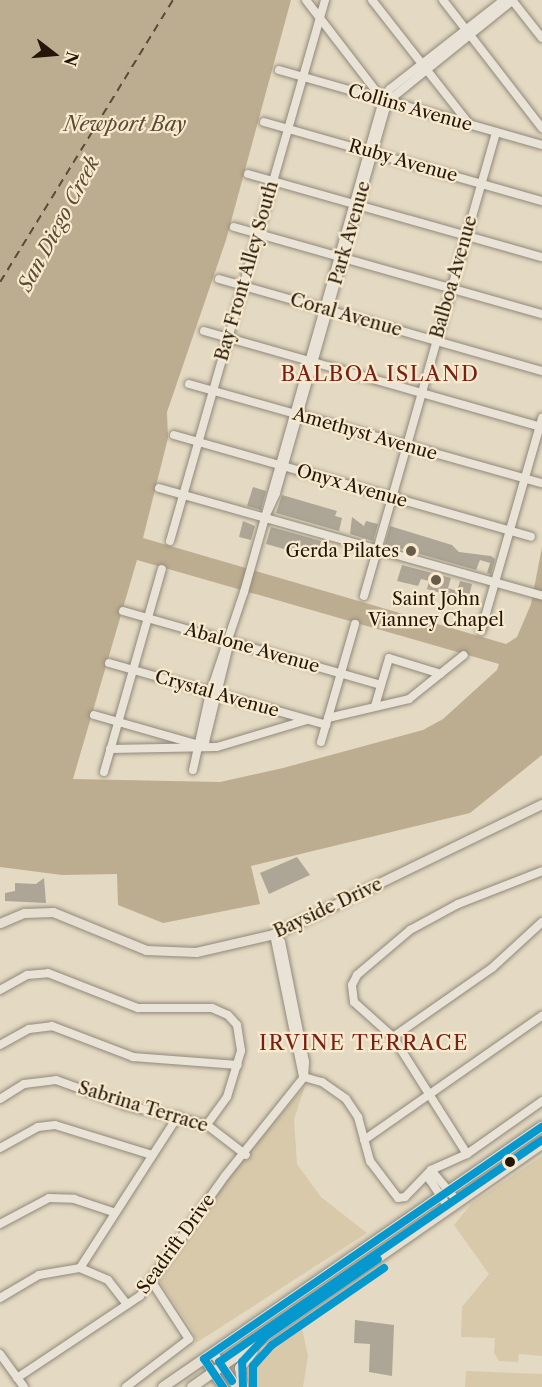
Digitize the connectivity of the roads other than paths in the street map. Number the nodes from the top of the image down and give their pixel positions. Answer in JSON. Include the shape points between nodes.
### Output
{"nodes":[{"id":1,"x":306,"y":0,"type":"edge"},
{"id":2,"x":325,"y":0,"type":"edge"},
{"id":3,"x":372,"y":0,"type":"edge"},
{"id":4,"x":443,"y":0,"type":"edge"},
{"id":5,"x":504,"y":0,"type":"edge"},
{"id":6,"x":512,"y":0,"type":"edge"},
{"id":7,"x":319,"y":18,"type":"junction"},
{"id":8,"x":468,"y":32,"type":"junction"},
{"id":9,"x":542,"y":38,"type":"edge"},
{"id":10,"x":424,"y":66,"type":"junction"},
{"id":11,"x":279,"y":70,"type":"dead end"},
{"id":12,"x":302,"y":76,"type":"junction"},
{"id":13,"x":386,"y":100,"type":"junction"},
{"id":14,"x":264,"y":122,"type":"dead end"},
{"id":15,"x":470,"y":125,"type":"junction"},
{"id":16,"x":287,"y":128,"type":"junction"},
{"id":17,"x":542,"y":128,"type":"edge"},
{"id":18,"x":496,"y":132,"type":"junction"},
{"id":19,"x":542,"y":145,"type":"edge"},
{"id":20,"x":370,"y":152,"type":"junction"},
{"id":21,"x":249,"y":174,"type":"dead end"},
{"id":22,"x":272,"y":181,"type":"junction"},
{"id":23,"x":481,"y":183,"type":"junction"},
{"id":24,"x":542,"y":201,"type":"edge"},
{"id":25,"x":355,"y":204,"type":"junction"},
{"id":26,"x":234,"y":227,"type":"dead end"},
{"id":27,"x":257,"y":234,"type":"junction"},
{"id":28,"x":466,"y":236,"type":"junction"},
{"id":29,"x":542,"y":257,"type":"edge"},
{"id":30,"x":339,"y":258,"type":"junction"},
{"id":31,"x":219,"y":279,"type":"dead end"},
{"id":32,"x":242,"y":286,"type":"junction"},
{"id":33,"x":451,"y":289,"type":"junction"},
{"id":34,"x":325,"y":309,"type":"junction"},
{"id":35,"x":542,"y":314,"type":"edge"},
{"id":36,"x":204,"y":331,"type":"dead end"},
{"id":37,"x":227,"y":338,"type":"junction"},
{"id":38,"x":436,"y":341,"type":"junction"},
{"id":39,"x":310,"y":362,"type":"junction"},
{"id":40,"x":542,"y":371,"type":"edge"},
{"id":41,"x":189,"y":384,"type":"dead end"},
{"id":42,"x":213,"y":391,"type":"junction"},
{"id":43,"x":421,"y":392,"type":"junction"},
{"id":44,"x":295,"y":413,"type":"junction"},
{"id":45,"x":542,"y":418,"type":"edge"},
{"id":46,"x":541,"y":427,"type":"edge"},
{"id":47,"x":174,"y":435,"type":"dead end"},
{"id":48,"x":198,"y":442,"type":"junction"},
{"id":49,"x":406,"y":446,"type":"junction"},
{"id":50,"x":280,"y":466,"type":"junction"},
{"id":51,"x":525,"y":478,"type":"junction"},
{"id":52,"x":542,"y":483,"type":"edge"},
{"id":53,"x":159,"y":488,"type":"dead end"},
{"id":54,"x":183,"y":495,"type":"junction"},
{"id":55,"x":392,"y":497,"type":"junction"},
{"id":56,"x":264,"y":519,"type":"junction"},
{"id":57,"x":510,"y":531,"type":"junction"},
{"id":58,"x":531,"y":537,"type":"dead end"},
{"id":59,"x":170,"y":541,"type":"dead end"},
{"id":60,"x":377,"y":550,"type":"junction"},
{"id":61,"x":162,"y":569,"type":"dead end"},
{"id":62,"x":495,"y":583,"type":"junction"},
{"id":63,"x":364,"y":596,"type":"dead end"},
{"id":64,"x":542,"y":596,"type":"edge"},
{"id":65,"x":123,"y":611,"type":"dead end"},
{"id":66,"x":147,"y":618,"type":"junction"},
{"id":67,"x":356,"y":624,"type":"dead end"},
{"id":68,"x":482,"y":631,"type":"dead end"},
{"id":69,"x":230,"y":641,"type":"junction"},
{"id":70,"x":464,"y":655,"type":"dead end"},
{"id":71,"x":108,"y":663,"type":"dead end"},
{"id":72,"x":133,"y":670,"type":"junction"},
{"id":73,"x":341,"y":673,"type":"junction"},
{"id":74,"x":441,"y":674,"type":"junction"},
{"id":75,"x":381,"y":685,"type":"junction"},
{"id":76,"x":214,"y":694,"type":"junction"},
{"id":77,"x":375,"y":706,"type":"junction"},
{"id":78,"x":94,"y":716,"type":"dead end"},
{"id":79,"x":307,"y":720,"type":"junction"},
{"id":80,"x":118,"y":722,"type":"junction"},
{"id":81,"x":327,"y":722,"type":"junction"},
{"id":82,"x":321,"y":742,"type":"dead end"},
{"id":83,"x":199,"y":746,"type":"junction"},
{"id":84,"x":110,"y":749,"type":"junction"},
{"id":85,"x":193,"y":770,"type":"dead end"},
{"id":86,"x":104,"y":772,"type":"dead end"},
{"id":87,"x":542,"y":804,"type":"edge"},
{"id":88,"x":542,"y":871,"type":"edge"},
{"id":89,"x":542,"y":922,"type":"edge"},
{"id":90,"x":0,"y":923,"type":"edge"},
{"id":91,"x":274,"y":934,"type":"junction"},
{"id":92,"x":0,"y":990,"type":"edge"},
{"id":93,"x":542,"y":1016,"type":"edge"},
{"id":94,"x":393,"y":1037,"type":"junction"},
{"id":95,"x":0,"y":1045,"type":"edge"},
{"id":96,"x":238,"y":1065,"type":"junction"},
{"id":97,"x":304,"y":1077,"type":"junction"},
{"id":98,"x":427,"y":1096,"type":"junction"},
{"id":99,"x":0,"y":1099,"type":"edge"},
{"id":100,"x":542,"y":1101,"type":"edge"},
{"id":101,"x":178,"y":1116,"type":"junction"},
{"id":102,"x":207,"y":1125,"type":"junction"},
{"id":103,"x":542,"y":1127,"type":"edge"},
{"id":104,"x":364,"y":1140,"type":"junction"},
{"id":105,"x":542,"y":1144,"type":"edge"},
{"id":106,"x":0,"y":1148,"type":"edge"},
{"id":107,"x":467,"y":1154,"type":"junction"},
{"id":108,"x":152,"y":1155,"type":"junction"},
{"id":109,"x":246,"y":1155,"type":"junction"},
{"id":110,"x":431,"y":1170,"type":"junction"},
{"id":111,"x":445,"y":1193,"type":"junction"},
{"id":112,"x":454,"y":1205,"type":"junction"},
{"id":113,"x":113,"y":1212,"type":"junction"},
{"id":114,"x":0,"y":1224,"type":"edge"},
{"id":115,"x":80,"y":1268,"type":"junction"},
{"id":116,"x":152,"y":1282,"type":"junction"},
{"id":117,"x":0,"y":1298,"type":"edge"},
{"id":118,"x":127,"y":1304,"type":"junction"},
{"id":119,"x":265,"y":1337,"type":"junction"},
{"id":120,"x":0,"y":1354,"type":"edge"},
{"id":121,"x":208,"y":1356,"type":"junction"},
{"id":122,"x":218,"y":1369,"type":"junction"},
{"id":123,"x":17,"y":1378,"type":"junction"},
{"id":124,"x":24,"y":1387,"type":"edge"},
{"id":125,"x":126,"y":1387,"type":"edge"},
{"id":126,"x":163,"y":1387,"type":"edge"},
{"id":127,"x":192,"y":1387,"type":"edge"},
{"id":128,"x":223,"y":1387,"type":"edge"},
{"id":129,"x":237,"y":1387,"type":"edge"},
{"id":130,"x":243,"y":1387,"type":"edge"}],
"edges":[{"from":1,"to":7,"type":"street"},
{"from":2,"to":7,"type":"street","name":"Bay Front Alley South"},
{"from":3,"to":10,"type":"street"},
{"from":4,"to":8,"type":"street"},
{"from":5,"to":8,"type":"street"},
{"from":6,"to":8,"type":"street"},
{"from":6,"to":9,"type":"street"},
{"from":7,"to":12,"type":"street","name":"Bay Front Alley South"},
{"from":7,"to":13,"type":"street"},
{"from":8,"to":10,"type":"street"},
{"from":8,"to":17,"type":"street"},
{"from":10,"to":13,"type":"street"},
{"from":10,"to":15,"type":"street"},
{"from":11,"to":12,"type":"street","name":"Collins Avenue"},
{"from":12,"to":13,"type":"street","name":"Collins Avenue"},
{"from":12,"to":16,"type":"street","name":"Bay Front Alley South"},
{"from":13,"to":15,"type":"street","name":"Collins Avenue"},
{"from":13,"to":20,"type":"street","name":"Park Avenue"},
{"from":14,"to":16,"type":"street","name":"Ruby Avenue"},
{"from":15,"to":18,"type":"street","name":"Collins Avenue"},
{"from":16,"to":20,"type":"street","name":"Ruby Avenue"},
{"from":16,"to":22,"type":"street","name":"Bay Front Alley South"},
{"from":18,"to":19,"type":"street","name":"Collins Avenue"},
{"from":18,"to":23,"type":"street","name":"Balboa Avenue"},
{"from":20,"to":23,"type":"street","name":"Ruby Avenue"},
{"from":20,"to":25,"type":"street","name":"Park Avenue"},
{"from":21,"to":22,"type":"street"},
{"from":22,"to":25,"type":"street"},
{"from":22,"to":27,"type":"street","name":"Bay Front Alley South"},
{"from":23,"to":24,"type":"street","name":"Ruby Avenue"},
{"from":23,"to":28,"type":"street","name":"Balboa Avenue"},
{"from":25,"to":28,"type":"street"},
{"from":25,"to":30,"type":"street","name":"Park Avenue"},
{"from":26,"to":27,"type":"street"},
{"from":27,"to":30,"type":"street"},
{"from":27,"to":32,"type":"street","name":"Bay Front Alley South"},
{"from":28,"to":29,"type":"street"},
{"from":28,"to":33,"type":"street","name":"Balboa Avenue"},
{"from":30,"to":33,"type":"street"},
{"from":30,"to":34,"type":"street","name":"Park Avenue"},
{"from":31,"to":32,"type":"street","name":"Coral Avenue"},
{"from":32,"to":34,"type":"street","name":"Coral Avenue"},
{"from":32,"to":37,"type":"street","name":"Bay Front Alley South"},
{"from":33,"to":35,"type":"street"},
{"from":33,"to":38,"type":"street","name":"Balboa Avenue"},
{"from":34,"to":38,"type":"street","name":"Coral Avenue"},
{"from":34,"to":39,"type":"street","name":"Park Avenue"},
{"from":36,"to":37,"type":"street"},
{"from":37,"to":39,"type":"street"},
{"from":37,"to":42,"type":"street","name":"Bay Front Alley South"},
{"from":38,"to":40,"type":"street","name":"Coral Avenue"},
{"from":38,"to":43,"type":"street","name":"Balboa Avenue"},
{"from":39,"to":43,"type":"street"},
{"from":39,"to":44,"type":"street","name":"Park Avenue"},
{"from":41,"to":42,"type":"street","name":"Amethyst Avenue"},
{"from":42,"to":44,"type":"street","name":"Amethyst Avenue"},
{"from":42,"to":48,"type":"street","name":"Bay Front Alley South"},
{"from":43,"to":46,"type":"street"},
{"from":43,"to":49,"type":"street","name":"Balboa Avenue"},
{"from":44,"to":49,"type":"street","name":"Amethyst Avenue"},
{"from":44,"to":50,"type":"street","name":"Park Avenue"},
{"from":45,"to":46,"type":"street"},
{"from":46,"to":51,"type":"street"},
{"from":47,"to":48,"type":"street","name":"Onyx Avenue"},
{"from":48,"to":50,"type":"street","name":"Onyx Avenue"},
{"from":48,"to":54,"type":"street","name":"Bay Front Alley South"},
{"from":49,"to":51,"type":"street","name":"Amethyst Avenue"},
{"from":49,"to":55,"type":"street","name":"Balboa Avenue"},
{"from":50,"to":55,"type":"street","name":"Onyx Avenue"},
{"from":50,"to":56,"type":"street","name":"Park Avenue"},
{"from":51,"to":52,"type":"street","name":"Amethyst Avenue"},
{"from":51,"to":57,"type":"street"},
{"from":53,"to":54,"type":"street"},
{"from":54,"to":56,"type":"street"},
{"from":54,"to":59,"type":"street","name":"Bay Front Alley South"},
{"from":55,"to":57,"type":"street","name":"Onyx Avenue"},
{"from":55,"to":60,"type":"street","name":"Balboa Avenue"},
{"from":56,"to":60,"type":"street"},
{"from":56,"to":69,"type":"street","name":"Park Avenue"},
{"from":57,"to":58,"type":"street","name":"Onyx Avenue"},
{"from":57,"to":62,"type":"street"},
{"from":60,"to":62,"type":"street"},
{"from":60,"to":63,"type":"street","name":"Balboa Avenue"},
{"from":61,"to":66,"type":"street"},
{"from":62,"to":64,"type":"street"},
{"from":62,"to":68,"type":"street"},
{"from":65,"to":66,"type":"street","name":"Abalone Avenue"},
{"from":66,"to":69,"type":"street","name":"Abalone Avenue"},
{"from":66,"to":72,"type":"street"},
{"from":67,"to":73,"type":"street"},
{"from":69,"to":73,"type":"street","name":"Abalone Avenue"},
{"from":69,"to":76,"type":"street","name":"Park Avenue"},
{"from":70,"to":74,"type":"street","name":"Crystal Avenue"},
{"from":71,"to":72,"type":"street","name":"Crystal Avenue"},
{"from":72,"to":76,"type":"street","name":"Crystal Avenue"},
{"from":72,"to":80,"type":"street"},
{"from":73,"to":75,"type":"street","name":"Abalone Avenue"},
{"from":73,"to":81,"type":"street"},
{"from":74,"to":75,"type":"street","via":[[389,658]]},
{"from":74,"to":77,"type":"street","name":"Crystal Avenue","via":[[409,699]]},
{"from":75,"to":77,"type":"street"},
{"from":76,"to":79,"type":"street","name":"Crystal Avenue"},
{"from":76,"to":83,"type":"street","name":"Park Avenue","via":[[205,742]]},
{"from":77,"to":81,"type":"street","name":"Crystal Avenue"},
{"from":78,"to":80,"type":"street"},
{"from":79,"to":81,"type":"street","name":"Crystal Avenue"},
{"from":79,"to":83,"type":"street","via":[[217,747]]},
{"from":80,"to":83,"type":"street"},
{"from":80,"to":84,"type":"street"},
{"from":81,"to":82,"type":"street"},
{"from":83,"to":84,"type":"street"},
{"from":83,"to":85,"type":"street","name":"Park Avenue"},
{"from":84,"to":86,"type":"street"},
{"from":87,"to":91,"type":"main road","name":"Bayside Drive"},
{"from":88,"to":94,"type":"street","via":[[458,904],[410,930],[357,975],[351,994],[358,1009]]},
{"from":89,"to":94,"type":"street","via":[[492,968]]},
{"from":90,"to":91,"type":"main road","name":"Bayside Drive","via":[[24,913],[53,912],[146,950],[176,954]]},
{"from":91,"to":97,"type":"street"},
{"from":92,"to":96,"type":"street","via":[[27,975],[48,973],[138,1008],[212,1008],[237,1025]]},
{"from":93,"to":98,"type":"street"},
{"from":94,"to":98,"type":"street"},
{"from":95,"to":96,"type":"street","via":[[29,1029],[52,1026],[133,1057]]},
{"from":96,"to":102,"type":"street","via":[[227,1096]]},
{"from":97,"to":104,"type":"street","via":[[322,1082],[346,1099],[358,1117]]},
{"from":97,"to":109,"type":"street","name":"Seadrift Drive"},
{"from":98,"to":104,"type":"street"},
{"from":98,"to":107,"type":"street"},
{"from":99,"to":101,"type":"street","name":"Sabrina Terrace","via":[[24,1084],[56,1080],[125,1105]]},
{"from":100,"to":107,"type":"street"},
{"from":101,"to":102,"type":"street","name":"Sabrina Terrace"},
{"from":101,"to":108,"type":"street"},
{"from":102,"to":109,"type":"street","name":"Sabrina Terrace"},
{"from":103,"to":111,"type":"highway"},
{"from":104,"to":110,"type":"street","via":[[370,1161],[398,1198],[405,1197]]},
{"from":105,"to":112,"type":"highway"},
{"from":106,"to":108,"type":"street","via":[[38,1127],[55,1125]]},
{"from":107,"to":110,"type":"street"},
{"from":108,"to":113,"type":"street"},
{"from":109,"to":116,"type":"street","name":"Seadrift Drive","via":[[225,1176]]},
{"from":110,"to":111,"type":"street"},
{"from":111,"to":112,"type":"street"},
{"from":111,"to":121,"type":"highway"},
{"from":112,"to":119,"type":"highway"},
{"from":113,"to":114,"type":"street","via":[[74,1199],[49,1198]]},
{"from":113,"to":115,"type":"street"},
{"from":115,"to":117,"type":"street","via":[[39,1275]]},
{"from":115,"to":118,"type":"street","via":[[108,1280]]},
{"from":116,"to":118,"type":"street","name":"Seadrift Drive"},
{"from":116,"to":125,"type":"street","via":[[189,1339]]},
{"from":118,"to":123,"type":"street","name":"Seadrift Drive"},
{"from":119,"to":122,"type":"highway"},
{"from":119,"to":130,"type":"highway","via":[[242,1362]]},
{"from":120,"to":123,"type":"street"},
{"from":121,"to":122,"type":"main road"},
{"from":121,"to":126,"type":"highway"},
{"from":122,"to":127,"type":"highway"},
{"from":122,"to":128,"type":"main road"},
{"from":122,"to":129,"type":"main road"},
{"from":123,"to":124,"type":"street"}]}
